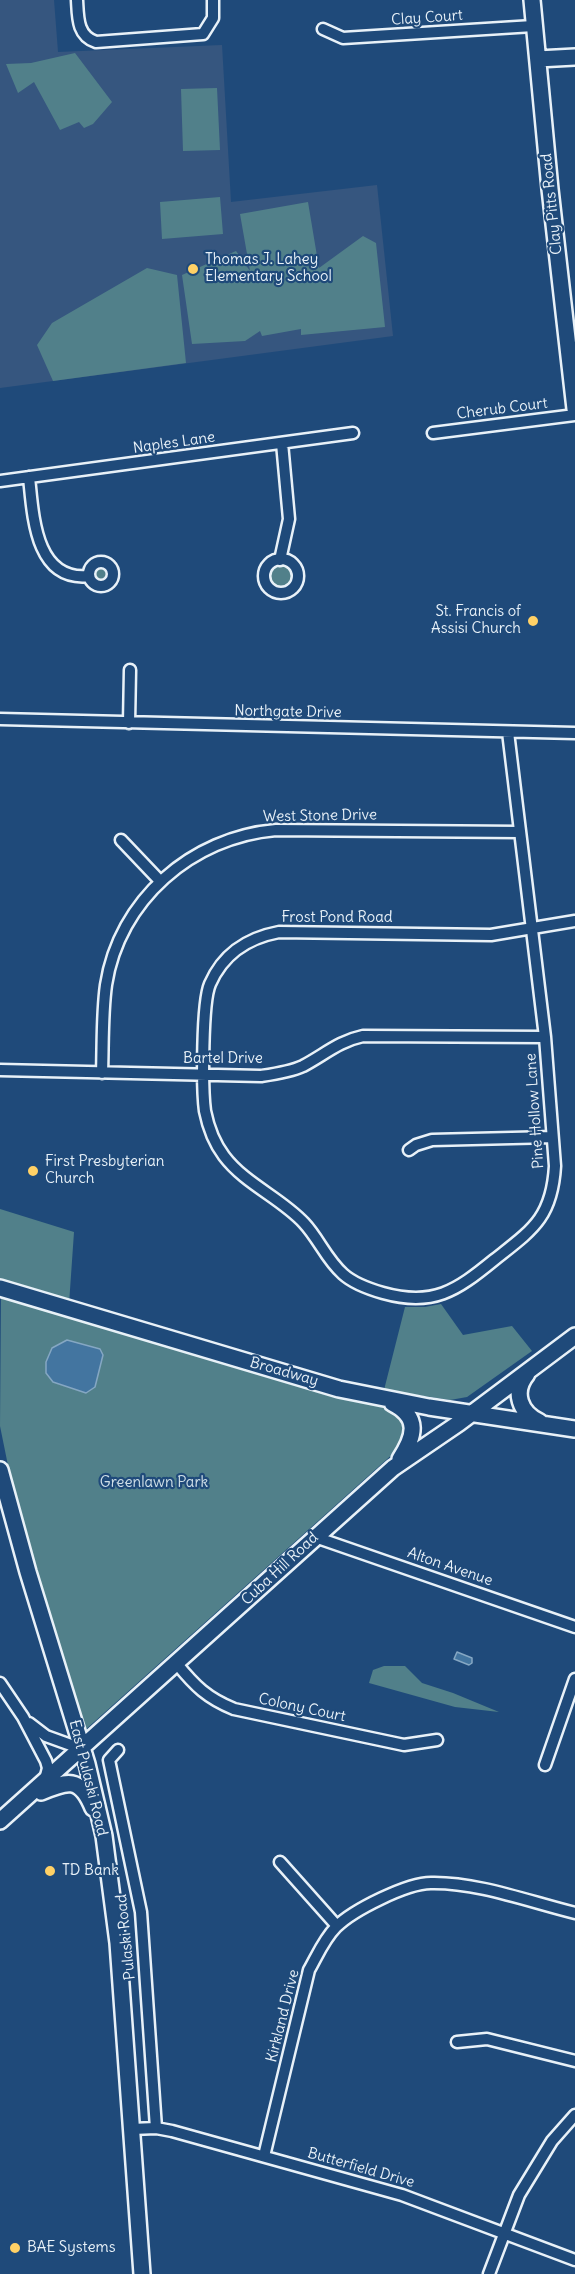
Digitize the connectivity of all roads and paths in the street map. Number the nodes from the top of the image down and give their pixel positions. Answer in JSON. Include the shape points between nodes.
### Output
{"nodes":[{"id":1,"x":77,"y":0,"type":"edge"},
{"id":2,"x":213,"y":0,"type":"edge"},
{"id":3,"x":532,"y":0,"type":"edge"},
{"id":4,"x":534,"y":26,"type":"junction"},
{"id":5,"x":323,"y":29,"type":"dead end"},
{"id":6,"x":575,"y":57,"type":"edge"},
{"id":7,"x":538,"y":59,"type":"junction"},
{"id":8,"x":575,"y":409,"type":"edge"},
{"id":9,"x":575,"y":415,"type":"edge"},
{"id":10,"x":353,"y":433,"type":"dead end"},
{"id":11,"x":433,"y":433,"type":"dead end"},
{"id":12,"x":282,"y":444,"type":"junction"},
{"id":13,"x":29,"y":477,"type":"junction"},
{"id":14,"x":0,"y":481,"type":"edge"},
{"id":15,"x":280,"y":560,"type":"dead end"},
{"id":16,"x":89,"y":576,"type":"dead end"},
{"id":17,"x":130,"y":670,"type":"dead end"},
{"id":18,"x":0,"y":719,"type":"edge"},
{"id":19,"x":129,"y":723,"type":"junction"},
{"id":20,"x":508,"y":732,"type":"junction"},
{"id":21,"x":575,"y":733,"type":"edge"},
{"id":22,"x":520,"y":832,"type":"junction"},
{"id":23,"x":121,"y":840,"type":"dead end"},
{"id":24,"x":160,"y":881,"type":"junction"},
{"id":25,"x":575,"y":921,"type":"edge"},
{"id":26,"x":533,"y":929,"type":"junction"},
{"id":27,"x":545,"y":1037,"type":"junction"},
{"id":28,"x":0,"y":1070,"type":"edge"},
{"id":29,"x":102,"y":1073,"type":"junction"},
{"id":30,"x":204,"y":1075,"type":"junction"},
{"id":31,"x":552,"y":1137,"type":"junction"},
{"id":32,"x":409,"y":1150,"type":"dead end"},
{"id":33,"x":0,"y":1288,"type":"edge"},
{"id":34,"x":575,"y":1336,"type":"edge"},
{"id":35,"x":528,"y":1372,"type":"junction"},
{"id":36,"x":375,"y":1396,"type":"junction"},
{"id":37,"x":471,"y":1414,"type":"junction"},
{"id":38,"x":549,"y":1425,"type":"junction"},
{"id":39,"x":575,"y":1429,"type":"edge"},
{"id":40,"x":393,"y":1468,"type":"junction"},
{"id":41,"x":0,"y":1470,"type":"edge"},
{"id":42,"x":315,"y":1537,"type":"junction"},
{"id":43,"x":575,"y":1627,"type":"edge"},
{"id":44,"x":177,"y":1664,"type":"junction"},
{"id":45,"x":575,"y":1679,"type":"edge"},
{"id":46,"x":0,"y":1683,"type":"edge"},
{"id":47,"x":22,"y":1717,"type":"junction"},
{"id":48,"x":437,"y":1740,"type":"dead end"},
{"id":49,"x":82,"y":1749,"type":"junction"},
{"id":50,"x":118,"y":1750,"type":"dead end"},
{"id":51,"x":544,"y":1765,"type":"dead end"},
{"id":52,"x":45,"y":1782,"type":"junction"},
{"id":53,"x":27,"y":1798,"type":"junction"},
{"id":54,"x":0,"y":1821,"type":"edge"},
{"id":55,"x":104,"y":1836,"type":"junction"},
{"id":56,"x":280,"y":1862,"type":"dead end"},
{"id":57,"x":575,"y":1914,"type":"edge"},
{"id":58,"x":337,"y":1926,"type":"junction"},
{"id":59,"x":458,"y":2042,"type":"dead end"},
{"id":60,"x":575,"y":2061,"type":"edge"},
{"id":61,"x":575,"y":2115,"type":"edge"},
{"id":62,"x":156,"y":2128,"type":"junction"},
{"id":63,"x":132,"y":2129,"type":"junction"},
{"id":64,"x":264,"y":2156,"type":"junction"},
{"id":65,"x":504,"y":2234,"type":"junction"},
{"id":66,"x":575,"y":2260,"type":"edge"},
{"id":67,"x":142,"y":2274,"type":"edge"},
{"id":68,"x":489,"y":2274,"type":"edge"}],
"edges":[{"from":1,"to":2,"type":"street","via":[[81,31],[88,40],[96,42],[203,34],[213,18]]},
{"from":3,"to":4,"type":"main road","name":"Clay Pitts Road"},
{"from":4,"to":5,"type":"street","name":"Clay Court","via":[[343,38]]},
{"from":4,"to":7,"type":"main road","name":"Clay Pitts Road"},
{"from":6,"to":7,"type":"main road"},
{"from":7,"to":8,"type":"main road","name":"Clay Pitts Road"},
{"from":9,"to":11,"type":"street","name":"Cherub Court"},
{"from":10,"to":12,"type":"street","name":"Naples Lane"},
{"from":12,"to":13,"type":"street","name":"Naples Lane"},
{"from":12,"to":15,"type":"street","via":[[289,519]]},
{"from":13,"to":14,"type":"street","name":"Naples Lane"},
{"from":13,"to":16,"type":"street","via":[[35,531],[44,552],[56,568],[67,574]]},
{"from":17,"to":19,"type":"street"},
{"from":18,"to":19,"type":"street","name":"Northgate Drive"},
{"from":19,"to":20,"type":"street","name":"Northgate Drive"},
{"from":20,"to":21,"type":"street","name":"Northgate Drive"},
{"from":20,"to":22,"type":"street","name":"Pine Hollow Lane"},
{"from":22,"to":24,"type":"street","name":"West Stone Drive","via":[[256,831],[208,847]]},
{"from":22,"to":26,"type":"street","name":"Pine Hollow Lane"},
{"from":23,"to":24,"type":"street"},
{"from":24,"to":29,"type":"street","name":"West Stone Drive","via":[[130,920],[111,964],[104,1008]]},
{"from":25,"to":26,"type":"street","name":"Frost Pond Road"},
{"from":26,"to":27,"type":"street","name":"Pine Hollow Lane"},
{"from":26,"to":30,"type":"street","name":"Frost Pond Road","via":[[491,935],[302,931],[259,935],[225,960],[208,987]]},
{"from":27,"to":30,"type":"street","name":"Bartel Drive","via":[[363,1036],[341,1042],[301,1067],[283,1072],[261,1076]]},
{"from":27,"to":31,"type":"street","name":"Pine Hollow Lane"},
{"from":28,"to":29,"type":"street","name":"Bartel Drive"},
{"from":29,"to":30,"type":"street","name":"Bartel Drive"},
{"from":30,"to":31,"type":"street","name":"Pine Hollow Lane","via":[[205,1112],[210,1129],[234,1167],[305,1224],[344,1275],[367,1288],[403,1298],[438,1296],[456,1288],[544,1215],[554,1185]]},
{"from":31,"to":32,"type":"street","via":[[432,1140]]},
{"from":33,"to":36,"type":"main road","name":"Broadway","via":[[339,1389]]},
{"from":34,"to":35,"type":"main road","name":"Cuba Hill Road"},
{"from":35,"to":37,"type":"main road","name":"Cuba Hill Road"},
{"from":35,"to":38,"type":"main road","via":[[520,1386],[519,1400],[530,1416]]},
{"from":36,"to":37,"type":"main road","name":"Broadway"},
{"from":36,"to":40,"type":"main road","via":[[401,1407],[412,1422],[409,1444]]},
{"from":37,"to":38,"type":"main road","name":"Broadway"},
{"from":37,"to":40,"type":"main road","name":"Cuba Hill Road"},
{"from":38,"to":39,"type":"main road","name":"Broadway"},
{"from":40,"to":42,"type":"main road","name":"Cuba Hill Road"},
{"from":41,"to":49,"type":"main road","name":"East Pulaski Road"},
{"from":42,"to":43,"type":"street","name":"Alton Avenue"},
{"from":42,"to":44,"type":"main road","name":"Cuba Hill Road"},
{"from":44,"to":48,"type":"street","name":"Colony Court","via":[[216,1702],[234,1708],[404,1745]]},
{"from":44,"to":49,"type":"main road","name":"Cuba Hill Road"},
{"from":45,"to":51,"type":"street"},
{"from":46,"to":47,"type":"street"},
{"from":47,"to":49,"type":"street","via":[[46,1736]]},
{"from":47,"to":52,"type":"street","via":[[46,1761]]},
{"from":49,"to":52,"type":"main road","name":"Cuba Hill Road"},
{"from":49,"to":55,"type":"main road","name":"East Pulaski Road"},
{"from":50,"to":62,"type":"street","name":"Pulaski Road","via":[[109,1760],[141,1912]]},
{"from":52,"to":53,"type":"main road","name":"Cuba Hill Road"},
{"from":53,"to":54,"type":"main road","name":"Cuba Hill Road"},
{"from":53,"to":55,"type":"main road","via":[[59,1783],[73,1784],[90,1801]]},
{"from":55,"to":63,"type":"main road","name":"East Pulaski Road","via":[[118,1943]]},
{"from":56,"to":58,"type":"street"},
{"from":57,"to":58,"type":"street","name":"Kirkland Drive","via":[[459,1885],[429,1883],[374,1902]]},
{"from":58,"to":64,"type":"street","name":"Kirkland Drive","via":[[309,1970]]},
{"from":59,"to":60,"type":"street","via":[[487,2039]]},
{"from":61,"to":65,"type":"street","via":[[537,2164],[519,2195]]},
{"from":62,"to":63,"type":"street","name":"Butterfield Drive"},
{"from":62,"to":64,"type":"street","name":"Butterfield Drive"},
{"from":63,"to":67,"type":"main road","name":"East Pulaski Road"},
{"from":64,"to":65,"type":"street","name":"Butterfield Drive","via":[[402,2195]]},
{"from":65,"to":66,"type":"street","name":"Butterfield Drive"},
{"from":65,"to":68,"type":"street"}]}
